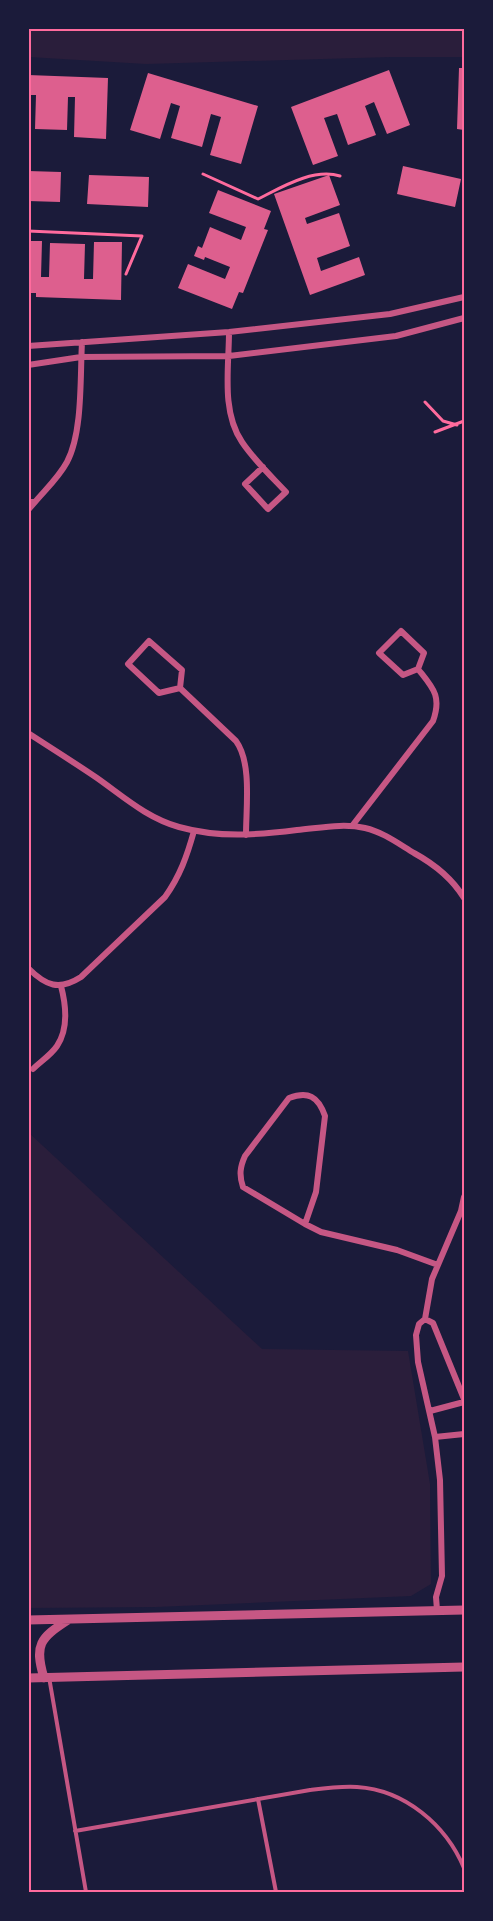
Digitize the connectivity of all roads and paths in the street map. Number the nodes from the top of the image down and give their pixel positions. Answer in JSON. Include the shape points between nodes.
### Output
{"nodes":[{"id":1,"x":203,"y":174,"type":"dead end"},
{"id":2,"x":340,"y":176,"type":"dead end"},
{"id":3,"x":28,"y":231,"type":"edge"},
{"id":4,"x":126,"y":274,"type":"dead end"},
{"id":5,"x":465,"y":297,"type":"edge"},
{"id":6,"x":465,"y":318,"type":"edge"},
{"id":7,"x":229,"y":332,"type":"junction"},
{"id":8,"x":82,"y":342,"type":"junction"},
{"id":9,"x":28,"y":346,"type":"edge"},
{"id":10,"x":229,"y":356,"type":"junction"},
{"id":11,"x":81,"y":357,"type":"junction"},
{"id":12,"x":28,"y":365,"type":"edge"},
{"id":13,"x":425,"y":402,"type":"dead end"},
{"id":14,"x":465,"y":421,"type":"edge"},
{"id":15,"x":457,"y":425,"type":"junction"},
{"id":16,"x":435,"y":432,"type":"dead end"},
{"id":17,"x":263,"y":467,"type":"junction"},
{"id":18,"x":32,"y":502,"type":"edge"},
{"id":19,"x":28,"y":510,"type":"edge"},
{"id":20,"x":418,"y":669,"type":"junction"},
{"id":21,"x":180,"y":688,"type":"junction"},
{"id":22,"x":28,"y":733,"type":"edge"},
{"id":23,"x":352,"y":826,"type":"junction"},
{"id":24,"x":194,"y":831,"type":"junction"},
{"id":25,"x":246,"y":835,"type":"junction"},
{"id":26,"x":465,"y":898,"type":"edge"},
{"id":27,"x":28,"y":968,"type":"edge"},
{"id":28,"x":62,"y":986,"type":"junction"},
{"id":29,"x":33,"y":1069,"type":"dead end"},
{"id":30,"x":465,"y":1197,"type":"edge"},
{"id":31,"x":304,"y":1224,"type":"junction"},
{"id":32,"x":438,"y":1265,"type":"junction"},
{"id":33,"x":426,"y":1319,"type":"junction"},
{"id":34,"x":465,"y":1400,"type":"edge"},
{"id":35,"x":430,"y":1411,"type":"junction"},
{"id":36,"x":465,"y":1434,"type":"edge"},
{"id":37,"x":435,"y":1437,"type":"junction"},
{"id":38,"x":465,"y":1610,"type":"edge"},
{"id":39,"x":438,"y":1611,"type":"junction"},
{"id":40,"x":28,"y":1620,"type":"edge"},
{"id":41,"x":68,"y":1620,"type":"junction"},
{"id":42,"x":464,"y":1666,"type":"edge"},
{"id":43,"x":28,"y":1678,"type":"edge"},
{"id":44,"x":46,"y":1678,"type":"junction"},
{"id":45,"x":258,"y":1800,"type":"junction"},
{"id":46,"x":75,"y":1831,"type":"junction"},
{"id":47,"x":465,"y":1868,"type":"edge"},
{"id":48,"x":86,"y":1893,"type":"edge"},
{"id":49,"x":276,"y":1893,"type":"edge"}],
"edges":[{"from":1,"to":2,"type":"path","via":[[258,199],[304,178],[328,172]]},
{"from":3,"to":4,"type":"path","via":[[142,236]]},
{"from":5,"to":7,"type":"street","via":[[390,314]]},
{"from":6,"to":10,"type":"street","via":[[396,336]]},
{"from":7,"to":8,"type":"street"},
{"from":7,"to":10,"type":"street"},
{"from":8,"to":9,"type":"street"},
{"from":8,"to":11,"type":"street"},
{"from":10,"to":11,"type":"street"},
{"from":10,"to":17,"type":"street","via":[[229,406],[236,429]]},
{"from":11,"to":12,"type":"street"},
{"from":11,"to":18,"type":"street","via":[[74,446],[58,476]]},
{"from":13,"to":15,"type":"path","via":[[443,421]]},
{"from":14,"to":15,"type":"path"},
{"from":15,"to":16,"type":"path"},
{"from":17,"to":17,"type":"street","via":[[286,492],[268,509],[245,484]]},
{"from":18,"to":19,"type":"street"},
{"from":20,"to":20,"type":"street","via":[[424,653],[401,631],[379,653],[403,675]]},
{"from":20,"to":23,"type":"street","via":[[435,691],[433,721]]},
{"from":21,"to":21,"type":"street","via":[[159,693],[128,664],[149,641],[182,670]]},
{"from":21,"to":25,"type":"street","via":[[243,750]]},
{"from":22,"to":24,"type":"street","via":[[138,809]]},
{"from":23,"to":25,"type":"street"},
{"from":23,"to":26,"type":"street","via":[[386,836],[434,864]]},
{"from":24,"to":25,"type":"street"},
{"from":24,"to":28,"type":"street","via":[[182,869],[165,897],[81,977]]},
{"from":27,"to":28,"type":"street","via":[[39,979]]},
{"from":28,"to":29,"type":"street","via":[[66,1006],[62,1036]]},
{"from":30,"to":32,"type":"street"},
{"from":31,"to":31,"type":"street","via":[[243,1187],[240,1178],[245,1156],[289,1098],[299,1094],[321,1104],[324,1116],[316,1192]]},
{"from":31,"to":32,"type":"street"},
{"from":32,"to":33,"type":"street"},
{"from":33,"to":34,"type":"street","via":[[433,1323]]},
{"from":33,"to":35,"type":"street","via":[[419,1324],[416,1351]]},
{"from":34,"to":35,"type":"street"},
{"from":35,"to":37,"type":"street"},
{"from":36,"to":37,"type":"street"},
{"from":37,"to":39,"type":"street","via":[[440,1480]]},
{"from":38,"to":39,"type":"street"},
{"from":39,"to":41,"type":"street"},
{"from":40,"to":41,"type":"street"},
{"from":41,"to":44,"type":"street","via":[[39,1646],[38,1658]]},
{"from":42,"to":44,"type":"street"},
{"from":43,"to":44,"type":"street"},
{"from":44,"to":46,"type":"lane"},
{"from":45,"to":46,"type":"lane"},
{"from":45,"to":47,"type":"lane","via":[[334,1787],[381,1791],[425,1814],[457,1851]]},
{"from":45,"to":49,"type":"lane"},
{"from":46,"to":48,"type":"lane"}]}
